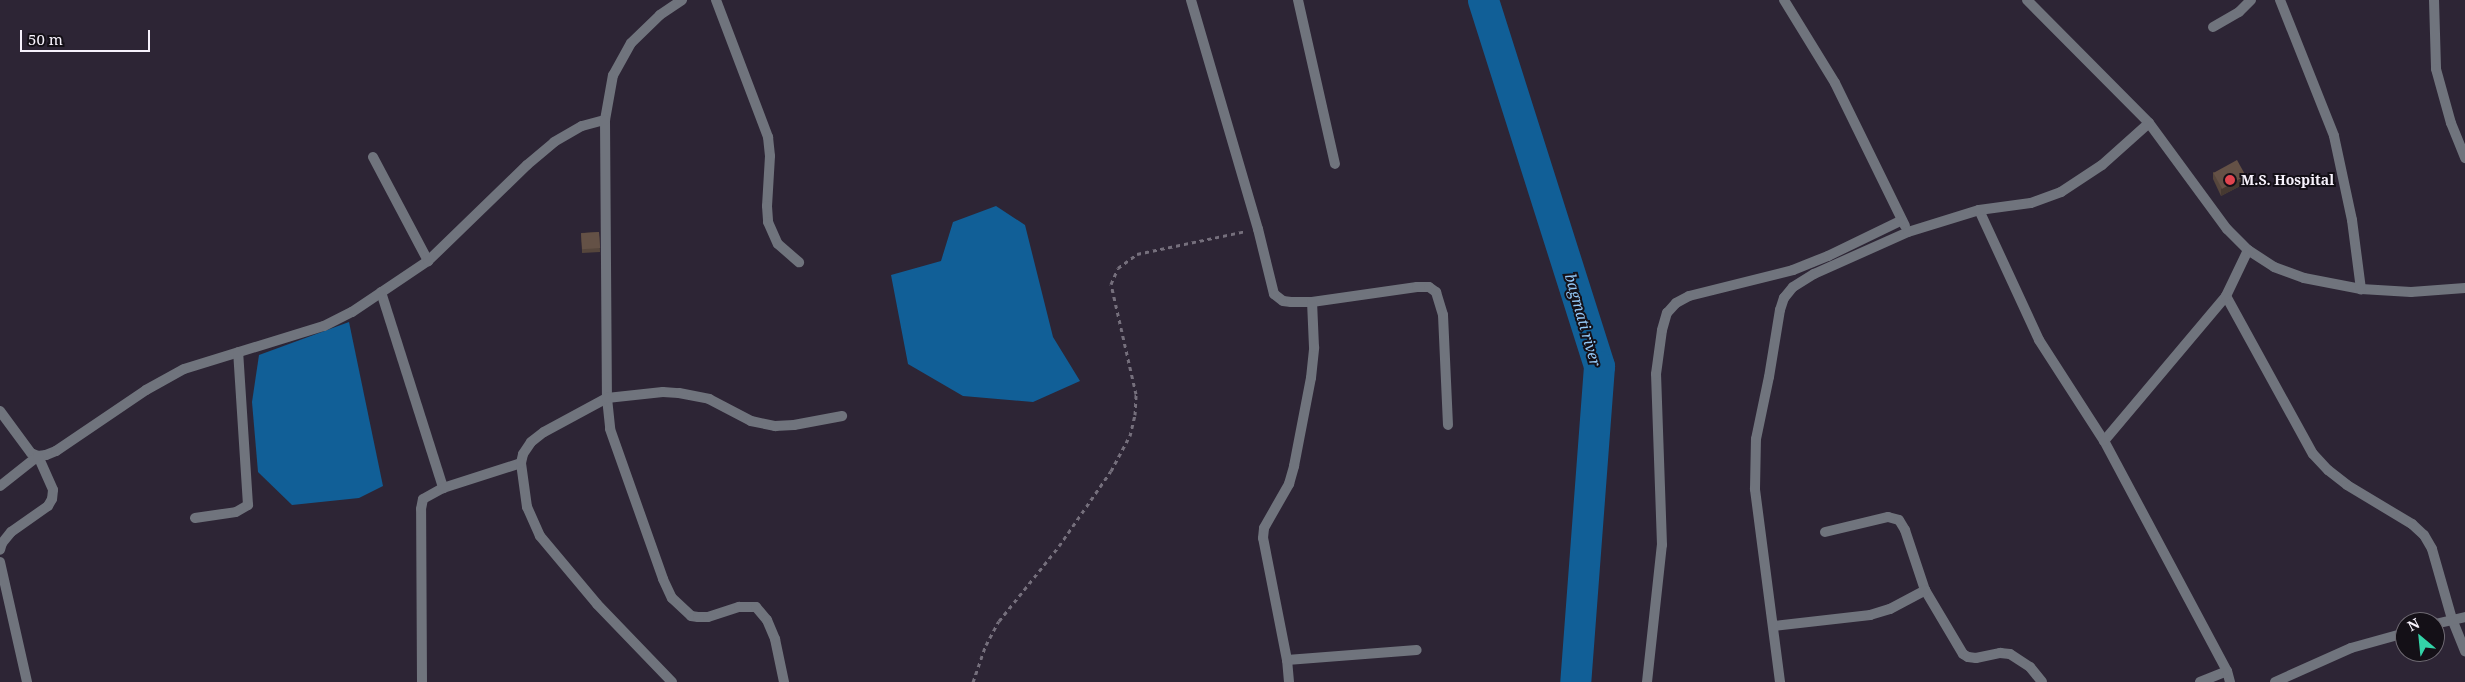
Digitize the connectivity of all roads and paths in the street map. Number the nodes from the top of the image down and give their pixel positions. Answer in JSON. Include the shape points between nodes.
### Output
{"nodes":[{"id":1,"x":682,"y":0,"type":"edge"},
{"id":2,"x":716,"y":0,"type":"edge"},
{"id":3,"x":1191,"y":0,"type":"edge"},
{"id":4,"x":1298,"y":0,"type":"edge"},
{"id":5,"x":1784,"y":0,"type":"edge"},
{"id":6,"x":2027,"y":0,"type":"edge"},
{"id":7,"x":2251,"y":0,"type":"edge"},
{"id":8,"x":2280,"y":0,"type":"edge"},
{"id":9,"x":2434,"y":0,"type":"edge"},
{"id":10,"x":2213,"y":27,"type":"dead end"},
{"id":11,"x":605,"y":120,"type":"junction"},
{"id":12,"x":2149,"y":124,"type":"junction"},
{"id":13,"x":373,"y":157,"type":"dead end"},
{"id":14,"x":2465,"y":158,"type":"edge"},
{"id":15,"x":1335,"y":164,"type":"dead end"},
{"id":16,"x":1979,"y":210,"type":"junction"},
{"id":17,"x":1902,"y":220,"type":"junction"},
{"id":18,"x":1258,"y":229,"type":"junction"},
{"id":19,"x":1908,"y":232,"type":"junction"},
{"id":20,"x":2248,"y":250,"type":"junction"},
{"id":21,"x":428,"y":262,"type":"junction"},
{"id":22,"x":799,"y":262,"type":"dead end"},
{"id":23,"x":2465,"y":288,"type":"edge"},
{"id":24,"x":2361,"y":289,"type":"junction"},
{"id":25,"x":381,"y":292,"type":"junction"},
{"id":26,"x":2226,"y":296,"type":"junction"},
{"id":27,"x":1312,"y":302,"type":"junction"},
{"id":28,"x":238,"y":352,"type":"junction"},
{"id":29,"x":607,"y":398,"type":"junction"},
{"id":30,"x":0,"y":411,"type":"edge"},
{"id":31,"x":842,"y":416,"type":"dead end"},
{"id":32,"x":1448,"y":425,"type":"dead end"},
{"id":33,"x":2104,"y":441,"type":"junction"},
{"id":34,"x":38,"y":456,"type":"junction"},
{"id":35,"x":521,"y":462,"type":"junction"},
{"id":36,"x":0,"y":486,"type":"edge"},
{"id":37,"x":443,"y":488,"type":"junction"},
{"id":38,"x":195,"y":518,"type":"dead end"},
{"id":39,"x":1825,"y":532,"type":"dead end"},
{"id":40,"x":0,"y":550,"type":"edge"},
{"id":41,"x":0,"y":562,"type":"edge"},
{"id":42,"x":1925,"y":590,"type":"junction"},
{"id":43,"x":2465,"y":617,"type":"edge"},
{"id":44,"x":2452,"y":619,"type":"junction"},
{"id":45,"x":2445,"y":621,"type":"edge"},
{"id":46,"x":1774,"y":626,"type":"junction"},
{"id":47,"x":2395,"y":636,"type":"edge"},
{"id":48,"x":1417,"y":650,"type":"dead end"},
{"id":49,"x":2465,"y":651,"type":"edge"},
{"id":50,"x":1287,"y":660,"type":"junction"},
{"id":51,"x":2227,"y":672,"type":"junction"},
{"id":52,"x":27,"y":682,"type":"edge"},
{"id":53,"x":422,"y":682,"type":"edge"},
{"id":54,"x":672,"y":682,"type":"edge"},
{"id":55,"x":784,"y":682,"type":"edge"},
{"id":56,"x":973,"y":682,"type":"edge"},
{"id":57,"x":1290,"y":682,"type":"edge"},
{"id":58,"x":1647,"y":682,"type":"edge"},
{"id":59,"x":1780,"y":682,"type":"edge"},
{"id":60,"x":2042,"y":682,"type":"edge"},
{"id":61,"x":2200,"y":682,"type":"edge"},
{"id":62,"x":2230,"y":682,"type":"edge"},
{"id":63,"x":2275,"y":682,"type":"edge"}],
"edges":[{"from":1,"to":11,"type":"street","via":[[660,15],[631,43],[613,75]]},
{"from":2,"to":22,"type":"street","via":[[768,137],[768,222],[778,244]]},
{"from":3,"to":18,"type":"street"},
{"from":4,"to":15,"type":"street"},
{"from":5,"to":17,"type":"street","via":[[1834,83]]},
{"from":6,"to":12,"type":"street"},
{"from":7,"to":10,"type":"street","via":[[2239,12]]},
{"from":8,"to":24,"type":"street","via":[[2334,136],[2352,220]]},
{"from":9,"to":14,"type":"street","via":[[2436,70]]},
{"from":11,"to":21,"type":"street","via":[[582,126],[554,142]]},
{"from":11,"to":29,"type":"street"},
{"from":12,"to":16,"type":"street","via":[[2102,165],[2061,192],[2031,203]]},
{"from":12,"to":20,"type":"street","via":[[2227,229]]},
{"from":13,"to":21,"type":"street"},
{"from":16,"to":19,"type":"street"},
{"from":16,"to":33,"type":"street","via":[[2039,340]]},
{"from":17,"to":19,"type":"street"},
{"from":17,"to":58,"type":"street","via":[[1793,270],[1689,296],[1667,313],[1656,374],[1662,545]]},
{"from":18,"to":27,"type":"street","via":[[1274,294],[1283,301]]},
{"from":18,"to":56,"type":"path","via":[[1137,254],[1118,268],[1111,284],[1136,394],[1136,415],[1130,436],[1111,471],[1059,546],[999,621],[986,645]]},
{"from":19,"to":46,"type":"street","via":[[1814,274],[1793,287],[1784,298],[1756,439],[1755,489]]},
{"from":20,"to":24,"type":"street","via":[[2274,267],[2304,278]]},
{"from":20,"to":26,"type":"street"},
{"from":21,"to":25,"type":"street"},
{"from":23,"to":24,"type":"street","via":[[2411,292]]},
{"from":25,"to":28,"type":"street","via":[[324,326]]},
{"from":25,"to":37,"type":"street"},
{"from":26,"to":33,"type":"street"},
{"from":26,"to":44,"type":"street","via":[[2313,454],[2347,485],[2412,524],[2424,535],[2432,549]]},
{"from":27,"to":32,"type":"street","via":[[1417,287],[1429,287],[1436,292],[1443,315]]},
{"from":27,"to":50,"type":"street","via":[[1314,347],[1311,378],[1294,466],[1289,484],[1264,528],[1263,538]]},
{"from":28,"to":34,"type":"street","via":[[184,369],[146,390],[56,451]]},
{"from":28,"to":38,"type":"street","via":[[248,505],[236,512]]},
{"from":29,"to":31,"type":"street","via":[[679,393],[708,400],[751,421],[775,426]]},
{"from":29,"to":35,"type":"street","via":[[544,432],[531,442]]},
{"from":29,"to":55,"type":"street","via":[[610,429],[672,598],[691,616],[698,618],[739,607],[756,607],[767,620],[775,639]]},
{"from":30,"to":34,"type":"street","via":[[26,447]]},
{"from":33,"to":51,"type":"street"},
{"from":34,"to":36,"type":"street"},
{"from":34,"to":40,"type":"street","via":[[51,481],[52,499],[37,516],[11,532]]},
{"from":35,"to":37,"type":"street"},
{"from":35,"to":54,"type":"street","via":[[527,507],[540,536],[597,604]]},
{"from":37,"to":53,"type":"street","via":[[426,496],[421,503]]},
{"from":39,"to":42,"type":"street","via":[[1894,517],[1904,530]]},
{"from":41,"to":52,"type":"street"},
{"from":42,"to":46,"type":"street","via":[[1870,616]]},
{"from":42,"to":60,"type":"street","via":[[1963,654],[1976,658],[2000,652],[2010,654],[2030,667]]},
{"from":43,"to":44,"type":"street"},
{"from":44,"to":45,"type":"street"},
{"from":44,"to":49,"type":"street"},
{"from":46,"to":59,"type":"street"},
{"from":47,"to":63,"type":"street","via":[[2351,648]]},
{"from":48,"to":50,"type":"street"},
{"from":50,"to":57,"type":"street"},
{"from":51,"to":61,"type":"street"},
{"from":51,"to":62,"type":"street"}]}
